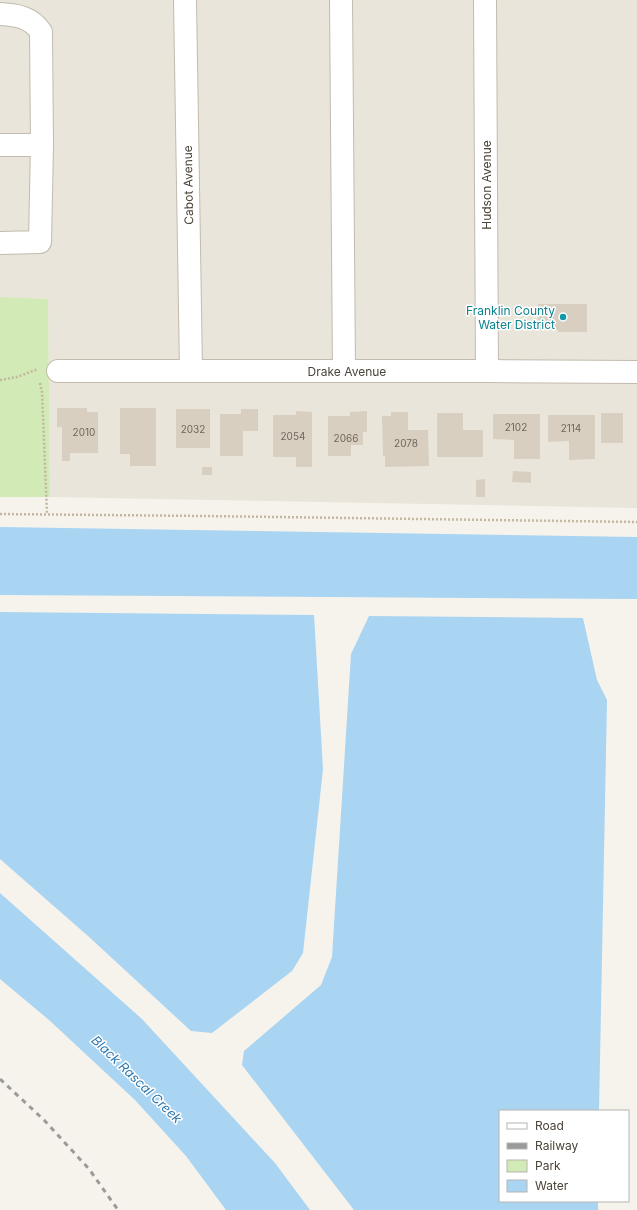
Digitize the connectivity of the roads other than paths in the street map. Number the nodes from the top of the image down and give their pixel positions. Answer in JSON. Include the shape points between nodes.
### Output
{"nodes":[{"id":1,"x":185,"y":0,"type":"edge"},
{"id":2,"x":341,"y":0,"type":"edge"},
{"id":3,"x":485,"y":0,"type":"edge"},
{"id":4,"x":0,"y":14,"type":"edge"},
{"id":5,"x":0,"y":145,"type":"edge"},
{"id":6,"x":42,"y":146,"type":"junction"},
{"id":7,"x":0,"y":243,"type":"edge"},
{"id":8,"x":48,"y":370,"type":"road end"},
{"id":9,"x":191,"y":371,"type":"junction"},
{"id":10,"x":344,"y":371,"type":"junction"},
{"id":11,"x":488,"y":371,"type":"junction"},
{"id":12,"x":637,"y":372,"type":"edge"}],
"edges":[{"from":1,"to":9,"type":"street","name":"Cabot Avenue"},
{"from":2,"to":10,"type":"street"},
{"from":3,"to":11,"type":"street","name":"Hudson Avenue"},
{"from":4,"to":6,"type":"street","via":[[24,18],[35,24],[41,32]]},
{"from":5,"to":6,"type":"street"},
{"from":6,"to":7,"type":"street","via":[[40,242]]},
{"from":8,"to":9,"type":"street","name":"Drake Avenue"},
{"from":9,"to":10,"type":"street","name":"Drake Avenue"},
{"from":10,"to":11,"type":"street","name":"Drake Avenue"},
{"from":11,"to":12,"type":"street","name":"Drake Avenue"}]}
